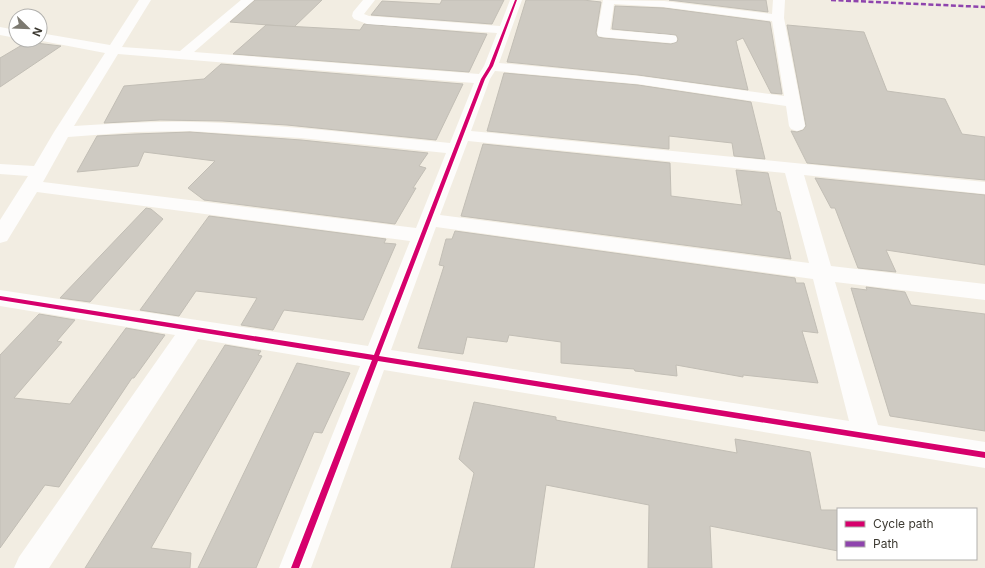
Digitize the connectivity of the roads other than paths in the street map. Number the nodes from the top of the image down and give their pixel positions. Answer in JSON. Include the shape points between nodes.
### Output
{"nodes":[{"id":1,"x":145,"y":0,"type":"edge"},
{"id":2,"x":248,"y":0,"type":"edge"},
{"id":3,"x":369,"y":0,"type":"edge"},
{"id":4,"x":516,"y":0,"type":"edge"},
{"id":5,"x":610,"y":0,"type":"edge"},
{"id":6,"x":778,"y":0,"type":"edge"},
{"id":7,"x":778,"y":18,"type":"junction"},
{"id":8,"x":505,"y":30,"type":"junction"},
{"id":9,"x":48,"y":38,"type":"edge"},
{"id":10,"x":671,"y":39,"type":"dead end"},
{"id":11,"x":113,"y":50,"type":"junction"},
{"id":12,"x":182,"y":56,"type":"junction"},
{"id":13,"x":487,"y":73,"type":"junction"},
{"id":14,"x":793,"y":102,"type":"junction"},
{"id":15,"x":797,"y":126,"type":"dead end"},
{"id":16,"x":62,"y":132,"type":"junction"},
{"id":17,"x":459,"y":142,"type":"junction"},
{"id":18,"x":793,"y":168,"type":"junction"},
{"id":19,"x":0,"y":169,"type":"edge"},
{"id":20,"x":36,"y":179,"type":"junction"},
{"id":21,"x":985,"y":188,"type":"edge"},
{"id":22,"x":425,"y":228,"type":"junction"},
{"id":23,"x":0,"y":236,"type":"edge"},
{"id":24,"x":822,"y":273,"type":"junction"},
{"id":25,"x":985,"y":292,"type":"edge"},
{"id":26,"x":0,"y":298,"type":"edge"},
{"id":27,"x":192,"y":329,"type":"junction"},
{"id":28,"x":375,"y":358,"type":"junction"},
{"id":29,"x":867,"y":436,"type":"junction"},
{"id":30,"x":985,"y":455,"type":"edge"},
{"id":31,"x":30,"y":568,"type":"edge"},
{"id":32,"x":295,"y":568,"type":"edge"}],
"edges":[{"from":1,"to":11,"type":"street"},
{"from":2,"to":12,"type":"street"},
{"from":3,"to":8,"type":"street","via":[[358,16],[367,20]]},
{"from":4,"to":8,"type":"street"},
{"from":5,"to":7,"type":"street"},
{"from":5,"to":10,"type":"street","via":[[603,33]]},
{"from":6,"to":7,"type":"street"},
{"from":7,"to":14,"type":"street"},
{"from":8,"to":13,"type":"street"},
{"from":9,"to":11,"type":"street"},
{"from":11,"to":12,"type":"street"},
{"from":11,"to":16,"type":"street"},
{"from":12,"to":13,"type":"street"},
{"from":13,"to":14,"type":"street","via":[[638,80]]},
{"from":13,"to":17,"type":"street"},
{"from":14,"to":15,"type":"street"},
{"from":16,"to":17,"type":"street","via":[[207,127]]},
{"from":16,"to":20,"type":"street"},
{"from":17,"to":18,"type":"street"},
{"from":17,"to":22,"type":"street"},
{"from":18,"to":21,"type":"street"},
{"from":18,"to":24,"type":"street"},
{"from":19,"to":20,"type":"street"},
{"from":20,"to":22,"type":"street"},
{"from":20,"to":23,"type":"street"},
{"from":22,"to":24,"type":"street"},
{"from":22,"to":28,"type":"street"},
{"from":24,"to":25,"type":"street"},
{"from":24,"to":29,"type":"street"},
{"from":26,"to":27,"type":"street"},
{"from":27,"to":28,"type":"street"},
{"from":27,"to":31,"type":"street"},
{"from":28,"to":29,"type":"street"},
{"from":28,"to":32,"type":"street"},
{"from":29,"to":30,"type":"street"}]}
